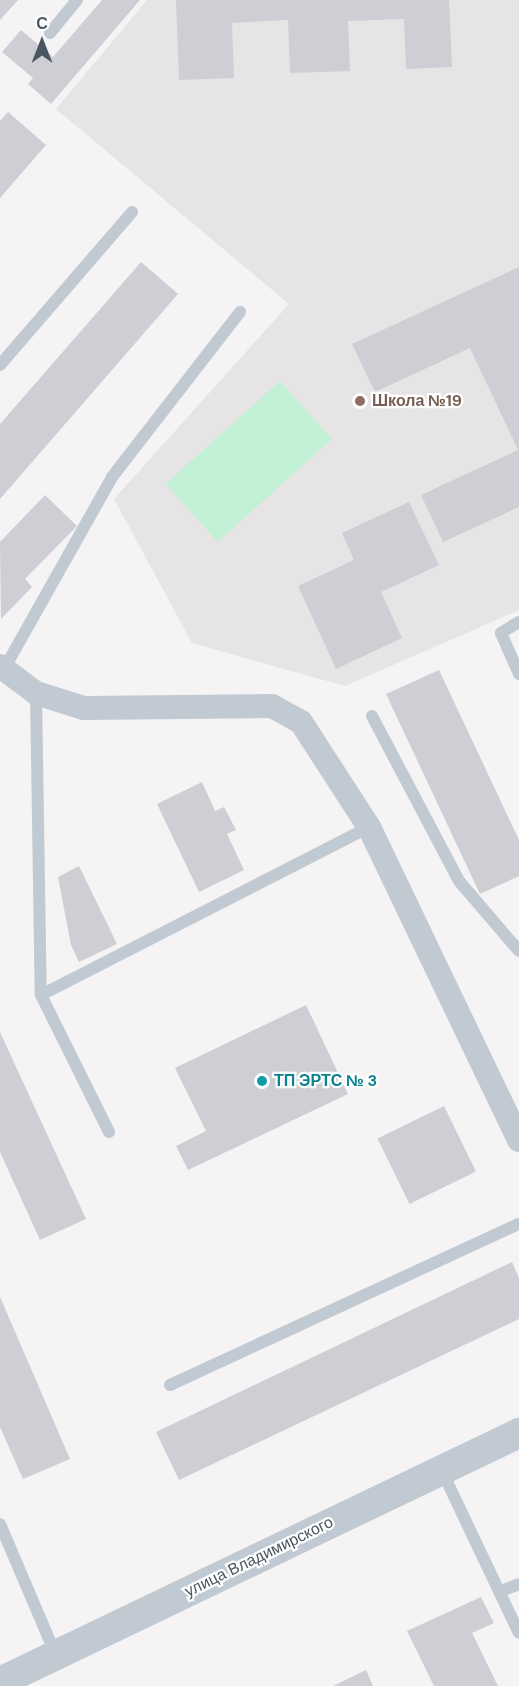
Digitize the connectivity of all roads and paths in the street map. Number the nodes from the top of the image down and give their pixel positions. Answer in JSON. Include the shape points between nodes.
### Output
{"nodes":[{"id":1,"x":77,"y":0,"type":"edge"},
{"id":2,"x":50,"y":33,"type":"dead end"},
{"id":3,"x":132,"y":212,"type":"dead end"},
{"id":4,"x":240,"y":312,"type":"dead end"},
{"id":5,"x":0,"y":365,"type":"edge"},
{"id":6,"x":519,"y":622,"type":"edge"},
{"id":7,"x":2,"y":667,"type":"edge"},
{"id":8,"x":519,"y":674,"type":"edge"},
{"id":9,"x":36,"y":693,"type":"junction"},
{"id":10,"x":372,"y":716,"type":"dead end"},
{"id":11,"x":369,"y":827,"type":"junction"},
{"id":12,"x":519,"y":951,"type":"edge"},
{"id":13,"x":41,"y":995,"type":"junction"},
{"id":14,"x":109,"y":1132,"type":"dead end"},
{"id":15,"x":519,"y":1138,"type":"edge"},
{"id":16,"x":519,"y":1224,"type":"edge"},
{"id":17,"x":170,"y":1385,"type":"dead end"},
{"id":18,"x":519,"y":1433,"type":"edge"},
{"id":19,"x":442,"y":1470,"type":"junction"},
{"id":20,"x":0,"y":1524,"type":"edge"},
{"id":21,"x":519,"y":1584,"type":"edge"},
{"id":22,"x":501,"y":1591,"type":"junction"},
{"id":23,"x":519,"y":1633,"type":"edge"},
{"id":24,"x":56,"y":1655,"type":"junction"},
{"id":25,"x":0,"y":1682,"type":"edge"}],
"edges":[{"from":1,"to":2,"type":"lane"},
{"from":3,"to":5,"type":"lane"},
{"from":4,"to":7,"type":"lane","via":[[112,477]]},
{"from":6,"to":8,"type":"lane","via":[[501,633]]},
{"from":7,"to":9,"type":"street"},
{"from":9,"to":11,"type":"street","via":[[84,708],[272,706],[301,722]]},
{"from":9,"to":13,"type":"lane"},
{"from":10,"to":12,"type":"lane","via":[[459,881]]},
{"from":11,"to":13,"type":"lane"},
{"from":11,"to":15,"type":"street"},
{"from":13,"to":14,"type":"lane"},
{"from":16,"to":17,"type":"lane"},
{"from":18,"to":19,"type":"street","name":"улица Владимирского"},
{"from":19,"to":22,"type":"lane"},
{"from":19,"to":24,"type":"street","name":"улица Владимирского"},
{"from":20,"to":24,"type":"lane"},
{"from":21,"to":22,"type":"lane"},
{"from":22,"to":23,"type":"lane"},
{"from":24,"to":25,"type":"street","name":"улица Владимирского"}]}
